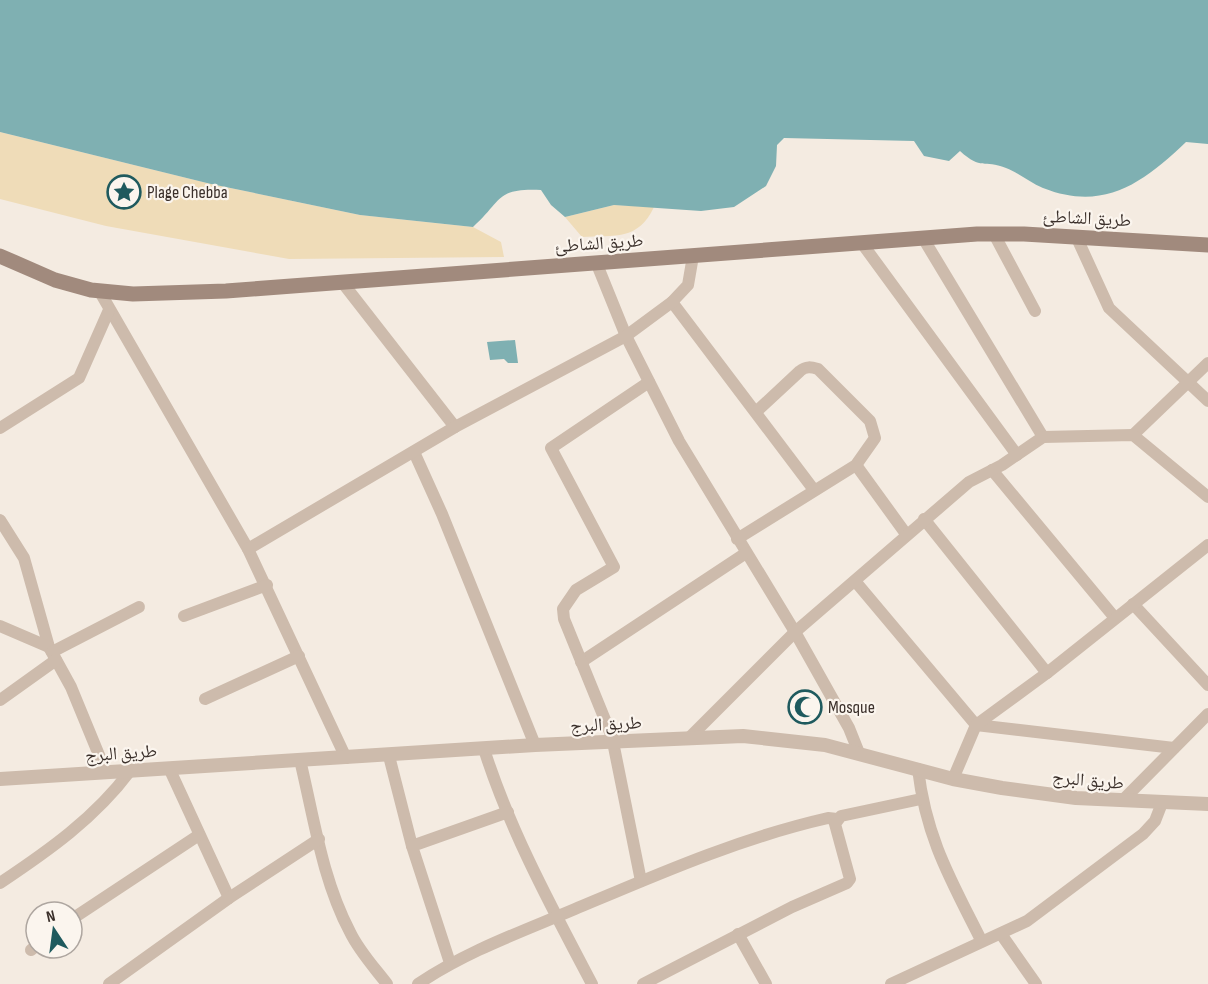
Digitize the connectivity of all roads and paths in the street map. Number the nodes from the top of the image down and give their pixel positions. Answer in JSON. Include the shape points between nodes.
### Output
{"nodes":[{"id":1,"x":994,"y":234,"type":"junction"},
{"id":2,"x":1076,"y":236,"type":"junction"},
{"id":3,"x":923,"y":238,"type":"junction"},
{"id":4,"x":861,"y":243,"type":"junction"},
{"id":5,"x":1208,"y":245,"type":"edge"},
{"id":6,"x":0,"y":256,"type":"edge"},
{"id":7,"x":693,"y":256,"type":"junction"},
{"id":8,"x":596,"y":262,"type":"junction"},
{"id":9,"x":342,"y":282,"type":"junction"},
{"id":10,"x":100,"y":292,"type":"junction"},
{"id":11,"x":672,"y":302,"type":"junction"},
{"id":12,"x":109,"y":309,"type":"junction"},
{"id":13,"x":1035,"y":311,"type":"dead end"},
{"id":14,"x":626,"y":336,"type":"junction"},
{"id":15,"x":1208,"y":363,"type":"edge"},
{"id":16,"x":649,"y":382,"type":"junction"},
{"id":17,"x":1187,"y":384,"type":"junction"},
{"id":18,"x":1208,"y":401,"type":"edge"},
{"id":19,"x":756,"y":412,"type":"junction"},
{"id":20,"x":455,"y":427,"type":"junction"},
{"id":21,"x":0,"y":428,"type":"edge"},
{"id":22,"x":1133,"y":435,"type":"junction"},
{"id":23,"x":1043,"y":437,"type":"junction"},
{"id":24,"x":414,"y":452,"type":"junction"},
{"id":25,"x":1017,"y":455,"type":"junction"},
{"id":26,"x":856,"y":465,"type":"junction"},
{"id":27,"x":992,"y":470,"type":"junction"},
{"id":28,"x":814,"y":490,"type":"junction"},
{"id":29,"x":1208,"y":497,"type":"edge"},
{"id":30,"x":924,"y":519,"type":"junction"},
{"id":31,"x":0,"y":520,"type":"edge"},
{"id":32,"x":906,"y":534,"type":"junction"},
{"id":33,"x":4,"y":536,"type":"edge"},
{"id":34,"x":737,"y":539,"type":"junction"},
{"id":35,"x":1208,"y":544,"type":"edge"},
{"id":36,"x":248,"y":549,"type":"junction"},
{"id":37,"x":746,"y":553,"type":"junction"},
{"id":38,"x":855,"y":581,"type":"junction"},
{"id":39,"x":267,"y":585,"type":"junction"},
{"id":40,"x":1133,"y":604,"type":"junction"},
{"id":41,"x":139,"y":608,"type":"dead end"},
{"id":42,"x":184,"y":616,"type":"dead end"},
{"id":43,"x":1115,"y":618,"type":"junction"},
{"id":44,"x":0,"y":626,"type":"edge"},
{"id":45,"x":795,"y":632,"type":"junction"},
{"id":46,"x":52,"y":653,"type":"junction"},
{"id":47,"x":299,"y":656,"type":"junction"},
{"id":48,"x":581,"y":662,"type":"junction"},
{"id":49,"x":1047,"y":673,"type":"junction"},
{"id":50,"x":1208,"y":685,"type":"edge"},
{"id":51,"x":206,"y":699,"type":"dead end"},
{"id":52,"x":0,"y":700,"type":"edge"},
{"id":53,"x":1208,"y":714,"type":"edge"},
{"id":54,"x":976,"y":725,"type":"junction"},
{"id":55,"x":690,"y":737,"type":"junction"},
{"id":56,"x":613,"y":741,"type":"junction"},
{"id":57,"x":535,"y":745,"type":"junction"},
{"id":58,"x":1174,"y":748,"type":"junction"},
{"id":59,"x":484,"y":749,"type":"junction"},
{"id":60,"x":859,"y":753,"type":"junction"},
{"id":61,"x":389,"y":756,"type":"junction"},
{"id":62,"x":346,"y":758,"type":"junction"},
{"id":63,"x":300,"y":760,"type":"junction"},
{"id":64,"x":169,"y":768,"type":"junction"},
{"id":65,"x":918,"y":769,"type":"junction"},
{"id":66,"x":130,"y":771,"type":"junction"},
{"id":67,"x":106,"y":772,"type":"junction"},
{"id":68,"x":0,"y":778,"type":"edge"},
{"id":69,"x":953,"y":779,"type":"junction"},
{"id":70,"x":921,"y":799,"type":"junction"},
{"id":71,"x":1122,"y":801,"type":"junction"},
{"id":72,"x":1162,"y":803,"type":"junction"},
{"id":73,"x":1208,"y":804,"type":"edge"},
{"id":74,"x":508,"y":812,"type":"junction"},
{"id":75,"x":837,"y":819,"type":"junction"},
{"id":76,"x":199,"y":835,"type":"junction"},
{"id":77,"x":319,"y":839,"type":"junction"},
{"id":78,"x":412,"y":846,"type":"junction"},
{"id":79,"x":641,"y":881,"type":"junction"},
{"id":80,"x":0,"y":883,"type":"edge"},
{"id":81,"x":229,"y":898,"type":"junction"},
{"id":82,"x":84,"y":911,"type":"edge"},
{"id":83,"x":556,"y":917,"type":"junction"},
{"id":84,"x":738,"y":933,"type":"junction"},
{"id":85,"x":1001,"y":934,"type":"junction"},
{"id":86,"x":981,"y":940,"type":"junction"},
{"id":87,"x":450,"y":963,"type":"junction"},
{"id":88,"x":109,"y":984,"type":"edge"},
{"id":89,"x":387,"y":984,"type":"edge"},
{"id":90,"x":418,"y":984,"type":"edge"},
{"id":91,"x":592,"y":984,"type":"edge"},
{"id":92,"x":643,"y":984,"type":"edge"},
{"id":93,"x":765,"y":984,"type":"edge"},
{"id":94,"x":891,"y":984,"type":"edge"},
{"id":95,"x":1036,"y":984,"type":"edge"}],
"edges":[{"from":1,"to":2,"type":"main road","name":"طريق الشاطئ"},
{"from":1,"to":3,"type":"main road","name":"طريق الشاطئ"},
{"from":1,"to":13,"type":"street"},
{"from":2,"to":5,"type":"main road","name":"طريق الشاطئ"},
{"from":2,"to":17,"type":"street","via":[[1109,308]]},
{"from":3,"to":4,"type":"main road","name":"طريق الشاطئ"},
{"from":3,"to":23,"type":"street"},
{"from":4,"to":7,"type":"main road","name":"طريق الشاطئ"},
{"from":4,"to":25,"type":"street"},
{"from":6,"to":10,"type":"main road","name":"طريق الشاطئ","via":[[55,280]]},
{"from":7,"to":8,"type":"main road","name":"طريق الشاطئ"},
{"from":7,"to":11,"type":"street","via":[[688,285]]},
{"from":8,"to":9,"type":"main road","name":"طريق الشاطئ"},
{"from":8,"to":14,"type":"street"},
{"from":9,"to":10,"type":"main road","name":"طريق الشاطئ","via":[[191,293]]},
{"from":9,"to":20,"type":"street"},
{"from":10,"to":12,"type":"street"},
{"from":11,"to":14,"type":"street"},
{"from":11,"to":19,"type":"street"},
{"from":12,"to":21,"type":"street","via":[[79,378]]},
{"from":12,"to":36,"type":"street"},
{"from":14,"to":16,"type":"street"},
{"from":14,"to":20,"type":"street"},
{"from":15,"to":17,"type":"street"},
{"from":16,"to":34,"type":"street"},
{"from":16,"to":48,"type":"street","via":[[551,448],[614,567],[576,590],[563,609]]},
{"from":17,"to":18,"type":"street"},
{"from":17,"to":22,"type":"street"},
{"from":19,"to":26,"type":"street","via":[[805,367],[818,369],[874,430],[867,452]]},
{"from":19,"to":28,"type":"street"},
{"from":20,"to":24,"type":"street"},
{"from":22,"to":23,"type":"street"},
{"from":22,"to":29,"type":"street"},
{"from":23,"to":25,"type":"street"},
{"from":24,"to":36,"type":"street"},
{"from":24,"to":57,"type":"street"},
{"from":25,"to":27,"type":"street"},
{"from":26,"to":28,"type":"street"},
{"from":26,"to":32,"type":"street"},
{"from":27,"to":30,"type":"street","via":[[969,482]]},
{"from":27,"to":43,"type":"street"},
{"from":28,"to":34,"type":"street"},
{"from":30,"to":32,"type":"street"},
{"from":30,"to":49,"type":"street"},
{"from":31,"to":33,"type":"street"},
{"from":32,"to":38,"type":"street"},
{"from":33,"to":46,"type":"street","via":[[29,570]]},
{"from":34,"to":37,"type":"street"},
{"from":35,"to":40,"type":"street"},
{"from":36,"to":39,"type":"street"},
{"from":37,"to":45,"type":"street"},
{"from":37,"to":48,"type":"street"},
{"from":38,"to":45,"type":"street"},
{"from":38,"to":54,"type":"street"},
{"from":39,"to":42,"type":"street"},
{"from":39,"to":47,"type":"street"},
{"from":40,"to":43,"type":"street"},
{"from":40,"to":50,"type":"street"},
{"from":41,"to":46,"type":"street"},
{"from":43,"to":49,"type":"street"},
{"from":44,"to":46,"type":"street"},
{"from":45,"to":55,"type":"street"},
{"from":45,"to":60,"type":"street"},
{"from":46,"to":52,"type":"street"},
{"from":46,"to":67,"type":"street"},
{"from":47,"to":51,"type":"street"},
{"from":47,"to":62,"type":"street"},
{"from":48,"to":56,"type":"street"},
{"from":49,"to":54,"type":"street"},
{"from":53,"to":58,"type":"street"},
{"from":54,"to":58,"type":"street"},
{"from":54,"to":69,"type":"street"},
{"from":55,"to":56,"type":"street","name":"طريق البرج"},
{"from":55,"to":60,"type":"street","name":"طريق البرج","via":[[760,737]]},
{"from":56,"to":57,"type":"street","name":"طريق البرج"},
{"from":56,"to":79,"type":"street"},
{"from":57,"to":59,"type":"street","name":"طريق البرج"},
{"from":58,"to":71,"type":"street"},
{"from":59,"to":61,"type":"street","name":"طريق البرج"},
{"from":59,"to":74,"type":"street"},
{"from":60,"to":65,"type":"street","name":"طريق البرج"},
{"from":61,"to":62,"type":"street","name":"طريق البرج"},
{"from":61,"to":78,"type":"street"},
{"from":62,"to":63,"type":"street","name":"طريق البرج"},
{"from":63,"to":64,"type":"street","name":"طريق البرج"},
{"from":63,"to":77,"type":"street"},
{"from":64,"to":66,"type":"street","name":"طريق البرج"},
{"from":64,"to":76,"type":"street"},
{"from":65,"to":69,"type":"street","name":"طريق البرج"},
{"from":65,"to":70,"type":"street"},
{"from":66,"to":67,"type":"street","name":"طريق البرج"},
{"from":66,"to":80,"type":"street","via":[[74,830]]},
{"from":67,"to":68,"type":"street","name":"طريق البرج"},
{"from":69,"to":71,"type":"street","name":"طريق البرج","via":[[1047,795]]},
{"from":70,"to":75,"type":"street"},
{"from":70,"to":86,"type":"street","via":[[932,839]]},
{"from":71,"to":72,"type":"street","name":"طريق البرج"},
{"from":72,"to":73,"type":"street","name":"طريق البرج"},
{"from":72,"to":85,"type":"street","via":[[1155,821],[1143,834],[1027,921]]},
{"from":74,"to":78,"type":"street"},
{"from":74,"to":83,"type":"street"},
{"from":75,"to":79,"type":"street","via":[[772,831]]},
{"from":75,"to":84,"type":"street","via":[[837,835],[850,879],[847,883]]},
{"from":76,"to":81,"type":"street"},
{"from":76,"to":82,"type":"street"},
{"from":77,"to":81,"type":"street"},
{"from":77,"to":89,"type":"street","via":[[330,886],[350,933]]},
{"from":78,"to":87,"type":"street"},
{"from":79,"to":83,"type":"street"},
{"from":81,"to":88,"type":"street"},
{"from":83,"to":87,"type":"street"},
{"from":83,"to":91,"type":"street"},
{"from":84,"to":92,"type":"street"},
{"from":84,"to":93,"type":"street"},
{"from":85,"to":86,"type":"street"},
{"from":85,"to":95,"type":"street"},
{"from":86,"to":94,"type":"street"},
{"from":87,"to":90,"type":"street"}]}
